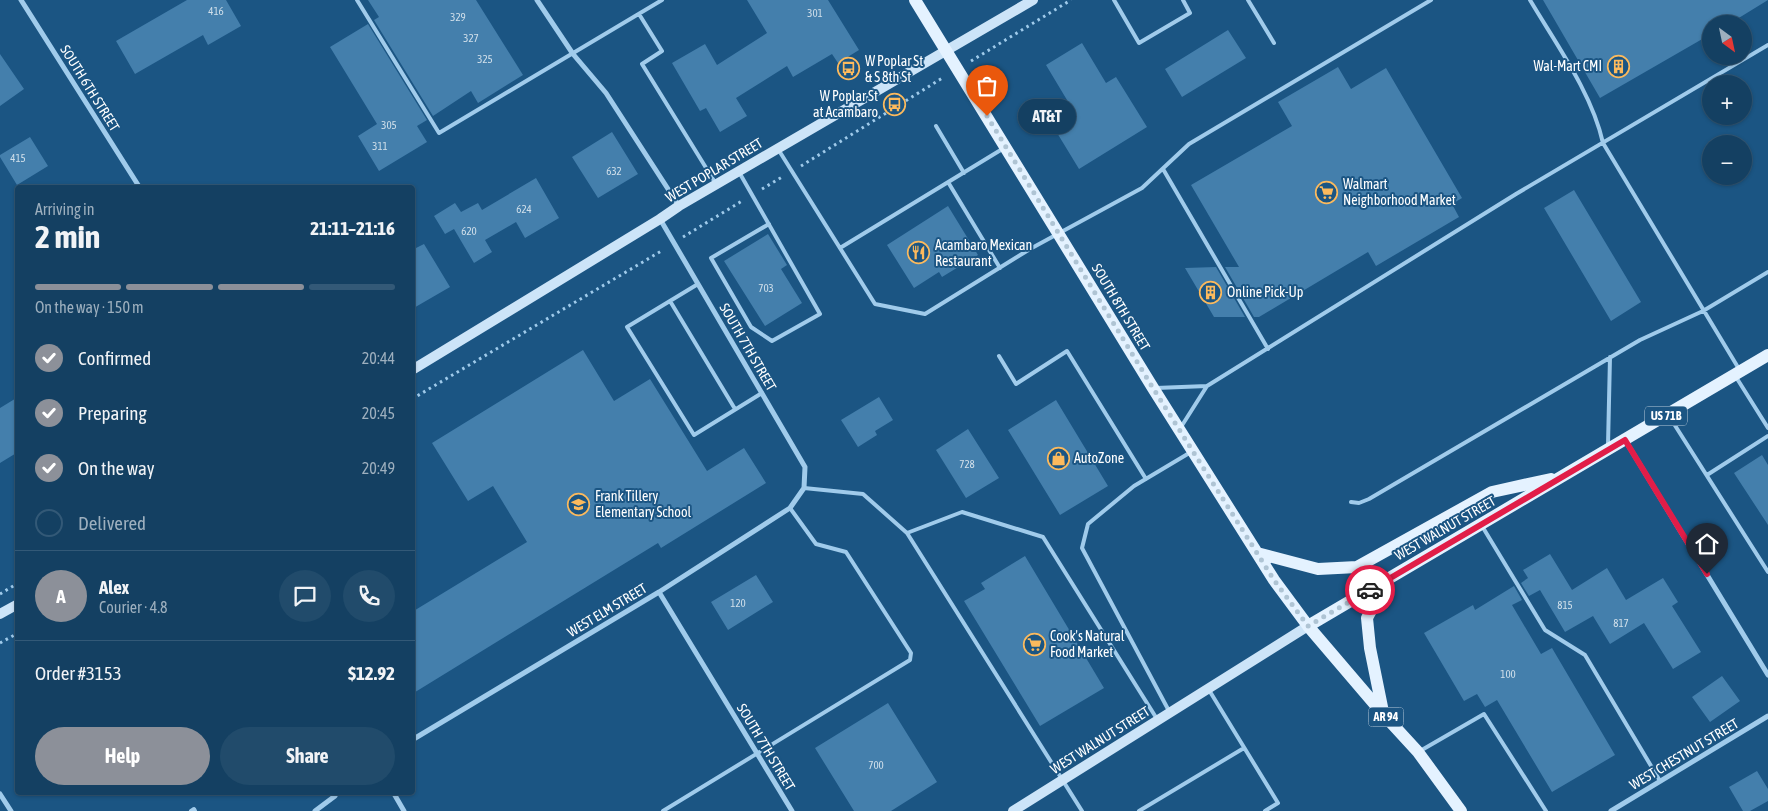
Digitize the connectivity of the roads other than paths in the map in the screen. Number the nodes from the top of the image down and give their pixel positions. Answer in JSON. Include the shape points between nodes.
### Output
{"nodes":[{"id":1,"x":21,"y":0,"type":"edge"},
{"id":2,"x":357,"y":0,"type":"edge"},
{"id":3,"x":536,"y":0,"type":"edge"},
{"id":4,"x":662,"y":0,"type":"edge"},
{"id":5,"x":916,"y":0,"type":"edge"},
{"id":6,"x":1032,"y":0,"type":"edge"},
{"id":7,"x":1114,"y":0,"type":"edge"},
{"id":8,"x":1183,"y":0,"type":"edge"},
{"id":9,"x":1248,"y":0,"type":"edge"},
{"id":10,"x":1430,"y":0,"type":"edge"},
{"id":11,"x":1530,"y":0,"type":"edge"},
{"id":12,"x":639,"y":14,"type":"junction"},
{"id":13,"x":1274,"y":43,"type":"dead end"},
{"id":14,"x":1768,"y":45,"type":"edge"},
{"id":15,"x":947,"y":51,"type":"junction"},
{"id":16,"x":573,"y":54,"type":"junction"},
{"id":17,"x":936,"y":126,"type":"dead end"},
{"id":18,"x":1603,"y":143,"type":"junction"},
{"id":19,"x":1006,"y":147,"type":"junction"},
{"id":20,"x":778,"y":149,"type":"junction"},
{"id":21,"x":1163,"y":169,"type":"junction"},
{"id":22,"x":738,"y":172,"type":"junction"},
{"id":23,"x":964,"y":173,"type":"junction"},
{"id":24,"x":948,"y":182,"type":"junction"},
{"id":25,"x":716,"y":184,"type":"junction"},
{"id":26,"x":138,"y":185,"type":"edge"},
{"id":27,"x":679,"y":206,"type":"junction"},
{"id":28,"x":660,"y":219,"type":"junction"},
{"id":29,"x":769,"y":224,"type":"junction"},
{"id":30,"x":1058,"y":233,"type":"junction"},
{"id":31,"x":840,"y":248,"type":"junction"},
{"id":32,"x":1000,"y":268,"type":"junction"},
{"id":33,"x":1768,"y":272,"type":"edge"},
{"id":34,"x":698,"y":284,"type":"junction"},
{"id":35,"x":670,"y":301,"type":"junction"},
{"id":36,"x":1703,"y":311,"type":"junction"},
{"id":37,"x":1268,"y":349,"type":"junction"},
{"id":38,"x":998,"y":356,"type":"dead end"},
{"id":39,"x":1768,"y":356,"type":"edge"},
{"id":40,"x":1610,"y":357,"type":"junction"},
{"id":41,"x":415,"y":368,"type":"edge"},
{"id":42,"x":1738,"y":373,"type":"junction"},
{"id":43,"x":1207,"y":386,"type":"junction"},
{"id":44,"x":1153,"y":388,"type":"junction"},
{"id":45,"x":762,"y":393,"type":"junction"},
{"id":46,"x":735,"y":409,"type":"junction"},
{"id":47,"x":1668,"y":414,"type":"junction"},
{"id":48,"x":1768,"y":428,"type":"edge"},
{"id":49,"x":1179,"y":430,"type":"junction"},
{"id":50,"x":1768,"y":436,"type":"edge"},
{"id":51,"x":1625,"y":440,"type":"junction"},
{"id":52,"x":1608,"y":450,"type":"junction"},
{"id":53,"x":1193,"y":451,"type":"junction"},
{"id":54,"x":1706,"y":475,"type":"junction"},
{"id":55,"x":1564,"y":476,"type":"junction"},
{"id":56,"x":1146,"y":479,"type":"junction"},
{"id":57,"x":804,"y":488,"type":"junction"},
{"id":58,"x":1351,"y":502,"type":"dead end"},
{"id":59,"x":790,"y":508,"type":"junction"},
{"id":60,"x":1481,"y":524,"type":"junction"},
{"id":61,"x":907,"y":533,"type":"junction"},
{"id":62,"x":1257,"y":553,"type":"junction"},
{"id":63,"x":1768,"y":572,"type":"edge"},
{"id":64,"x":1388,"y":579,"type":"junction"},
{"id":65,"x":659,"y":592,"type":"junction"},
{"id":66,"x":15,"y":606,"type":"edge"},
{"id":67,"x":0,"y":614,"type":"edge"},
{"id":68,"x":1308,"y":626,"type":"junction"},
{"id":69,"x":1768,"y":675,"type":"edge"},
{"id":70,"x":1209,"y":689,"type":"junction"},
{"id":71,"x":1170,"y":713,"type":"junction"},
{"id":72,"x":1384,"y":715,"type":"junction"},
{"id":73,"x":1768,"y":716,"type":"edge"},
{"id":74,"x":1158,"y":721,"type":"junction"},
{"id":75,"x":415,"y":738,"type":"edge"},
{"id":76,"x":1244,"y":748,"type":"junction"},
{"id":77,"x":1418,"y":752,"type":"junction"},
{"id":78,"x":758,"y":754,"type":"junction"},
{"id":79,"x":1063,"y":780,"type":"junction"},
{"id":80,"x":1660,"y":781,"type":"junction"},
{"id":81,"x":0,"y":794,"type":"edge"},
{"id":82,"x":333,"y":795,"type":"edge"},
{"id":83,"x":395,"y":795,"type":"edge"},
{"id":84,"x":11,"y":811,"type":"edge"},
{"id":85,"x":314,"y":811,"type":"edge"},
{"id":86,"x":404,"y":811,"type":"edge"},
{"id":87,"x":663,"y":811,"type":"edge"},
{"id":88,"x":792,"y":811,"type":"edge"},
{"id":89,"x":1014,"y":811,"type":"edge"},
{"id":90,"x":1082,"y":811,"type":"edge"},
{"id":91,"x":1139,"y":811,"type":"edge"},
{"id":92,"x":1265,"y":811,"type":"edge"},
{"id":93,"x":1461,"y":811,"type":"edge"},
{"id":94,"x":1546,"y":811,"type":"edge"},
{"id":95,"x":1611,"y":811,"type":"edge"}],
"edges":[{"from":1,"to":26,"type":"street","name":"SOUTH 6TH STREET"},
{"from":2,"to":16,"type":"lane","via":[[439,133]]},
{"from":3,"to":16,"type":"street"},
{"from":4,"to":12,"type":"lane"},
{"from":5,"to":15,"type":"main road","name":"SOUTH 8TH STREET"},
{"from":6,"to":15,"type":"street","name":"WEST POPLAR STREET"},
{"from":7,"to":8,"type":"lane","via":[[1139,43],[1190,13]]},
{"from":9,"to":13,"type":"lane"},
{"from":10,"to":21,"type":"lane","via":[[1189,144]]},
{"from":11,"to":18,"type":"lane","via":[[1590,102]]},
{"from":12,"to":16,"type":"lane"},
{"from":12,"to":25,"type":"lane","via":[[662,51],[642,64]]},
{"from":14,"to":18,"type":"lane"},
{"from":15,"to":19,"type":"main road","name":"SOUTH 8TH STREET"},
{"from":15,"to":20,"type":"street","name":"WEST POPLAR STREET"},
{"from":16,"to":27,"type":"street","via":[[606,93]]},
{"from":17,"to":23,"type":"lane"},
{"from":18,"to":36,"type":"lane"},
{"from":18,"to":37,"type":"lane"},
{"from":19,"to":23,"type":"lane"},
{"from":19,"to":30,"type":"main road","name":"SOUTH 8TH STREET"},
{"from":20,"to":22,"type":"street","name":"WEST POPLAR STREET"},
{"from":20,"to":31,"type":"lane"},
{"from":21,"to":30,"type":"lane","via":[[1142,188]]},
{"from":21,"to":37,"type":"lane"},
{"from":22,"to":25,"type":"street","name":"WEST POPLAR STREET"},
{"from":22,"to":29,"type":"lane"},
{"from":23,"to":24,"type":"lane"},
{"from":24,"to":31,"type":"lane"},
{"from":24,"to":32,"type":"lane"},
{"from":25,"to":27,"type":"street","name":"WEST POPLAR STREET"},
{"from":27,"to":28,"type":"street","name":"WEST POPLAR STREET"},
{"from":28,"to":34,"type":"street","name":"SOUTH 7TH STREET"},
{"from":28,"to":41,"type":"street","name":"WEST POPLAR STREET"},
{"from":29,"to":29,"type":"lane","via":[[711,258],[751,327],[772,341],[820,314]]},
{"from":30,"to":32,"type":"lane"},
{"from":30,"to":44,"type":"main road","name":"SOUTH 8TH STREET"},
{"from":31,"to":32,"type":"lane","via":[[875,304],[926,314]]},
{"from":33,"to":36,"type":"lane"},
{"from":34,"to":35,"type":"lane"},
{"from":34,"to":45,"type":"street","name":"SOUTH 7TH STREET"},
{"from":35,"to":46,"type":"lane"},
{"from":35,"to":46,"type":"lane","via":[[627,327],[694,435]]},
{"from":36,"to":40,"type":"lane"},
{"from":36,"to":42,"type":"lane"},
{"from":37,"to":43,"type":"lane"},
{"from":38,"to":56,"type":"lane","via":[[1016,384],[1067,351]]},
{"from":39,"to":42,"type":"main road","name":"WEST WALNUT STREET","number":"US 71B"},
{"from":40,"to":52,"type":"lane"},
{"from":40,"to":58,"type":"lane","via":[[1369,498],[1360,503]]},
{"from":42,"to":47,"type":"main road","name":"WEST WALNUT STREET","number":"US 71B"},
{"from":42,"to":48,"type":"lane"},
{"from":43,"to":44,"type":"lane"},
{"from":43,"to":49,"type":"lane"},
{"from":44,"to":49,"type":"main road","name":"SOUTH 8TH STREET"},
{"from":45,"to":46,"type":"lane"},
{"from":45,"to":57,"type":"street","name":"SOUTH 7TH STREET","via":[[805,467]]},
{"from":47,"to":51,"type":"main road","name":"WEST WALNUT STREET","number":"US 71B"},
{"from":47,"to":54,"type":"lane"},
{"from":49,"to":53,"type":"main road","name":"SOUTH 8TH STREET"},
{"from":50,"to":54,"type":"lane"},
{"from":51,"to":52,"type":"main road","name":"WEST WALNUT STREET","number":"US 71B"},
{"from":51,"to":69,"type":"street"},
{"from":52,"to":55,"type":"main road","name":"WEST WALNUT STREET","number":"US 71B"},
{"from":53,"to":56,"type":"lane"},
{"from":53,"to":62,"type":"main road","name":"SOUTH 8TH STREET"},
{"from":54,"to":63,"type":"lane"},
{"from":55,"to":60,"type":"main road","name":"WEST WALNUT STREET","number":"US 71B"},
{"from":55,"to":62,"type":"main road","number":"US 71B","via":[[1492,492],[1357,568],[1318,569]]},
{"from":56,"to":71,"type":"lane","via":[[1088,524],[1082,548]]},
{"from":57,"to":59,"type":"street","name":"WEST ELM STREET"},
{"from":57,"to":61,"type":"lane","via":[[863,494]]},
{"from":59,"to":65,"type":"street","name":"WEST ELM STREET"},
{"from":59,"to":78,"type":"lane","via":[[816,544],[846,552],[911,653],[910,660]]},
{"from":60,"to":64,"type":"main road","name":"WEST WALNUT STREET","number":"US 71B"},
{"from":60,"to":80,"type":"lane","via":[[1544,630],[1585,655]]},
{"from":61,"to":74,"type":"lane","via":[[962,512],[1043,537]]},
{"from":61,"to":79,"type":"lane"},
{"from":62,"to":68,"type":"main road","name":"SOUTH 8TH STREET"},
{"from":64,"to":68,"type":"main road","name":"WEST WALNUT STREET","number":"US 71B"},
{"from":64,"to":72,"type":"main road","number":"AR 94","via":[[1367,618]]},
{"from":65,"to":75,"type":"street","name":"WEST ELM STREET"},
{"from":65,"to":78,"type":"street","name":"SOUTH 7TH STREET"},
{"from":66,"to":67,"type":"street"},
{"from":68,"to":70,"type":"street","name":"WEST WALNUT STREET"},
{"from":68,"to":72,"type":"main road","number":"AR 94"},
{"from":70,"to":71,"type":"street","name":"WEST WALNUT STREET"},
{"from":70,"to":76,"type":"lane"},
{"from":71,"to":74,"type":"street","name":"WEST WALNUT STREET"},
{"from":72,"to":77,"type":"main road","number":"AR 94"},
{"from":73,"to":80,"type":"street","name":"WEST CHESTNUT STREET"},
{"from":74,"to":79,"type":"street","name":"WEST WALNUT STREET"},
{"from":76,"to":91,"type":"lane"},
{"from":76,"to":92,"type":"lane","via":[[1278,803]]},
{"from":77,"to":93,"type":"main road","number":"AR 94"},
{"from":77,"to":94,"type":"lane","via":[[1484,714]]},
{"from":78,"to":87,"type":"lane"},
{"from":78,"to":88,"type":"street","name":"SOUTH 7TH STREET"},
{"from":79,"to":89,"type":"street","name":"WEST WALNUT STREET"},
{"from":79,"to":90,"type":"lane"},
{"from":80,"to":95,"type":"street","name":"WEST CHESTNUT STREET"},
{"from":81,"to":84,"type":"street"},
{"from":82,"to":85,"type":"street"},
{"from":83,"to":86,"type":"street"}]}
